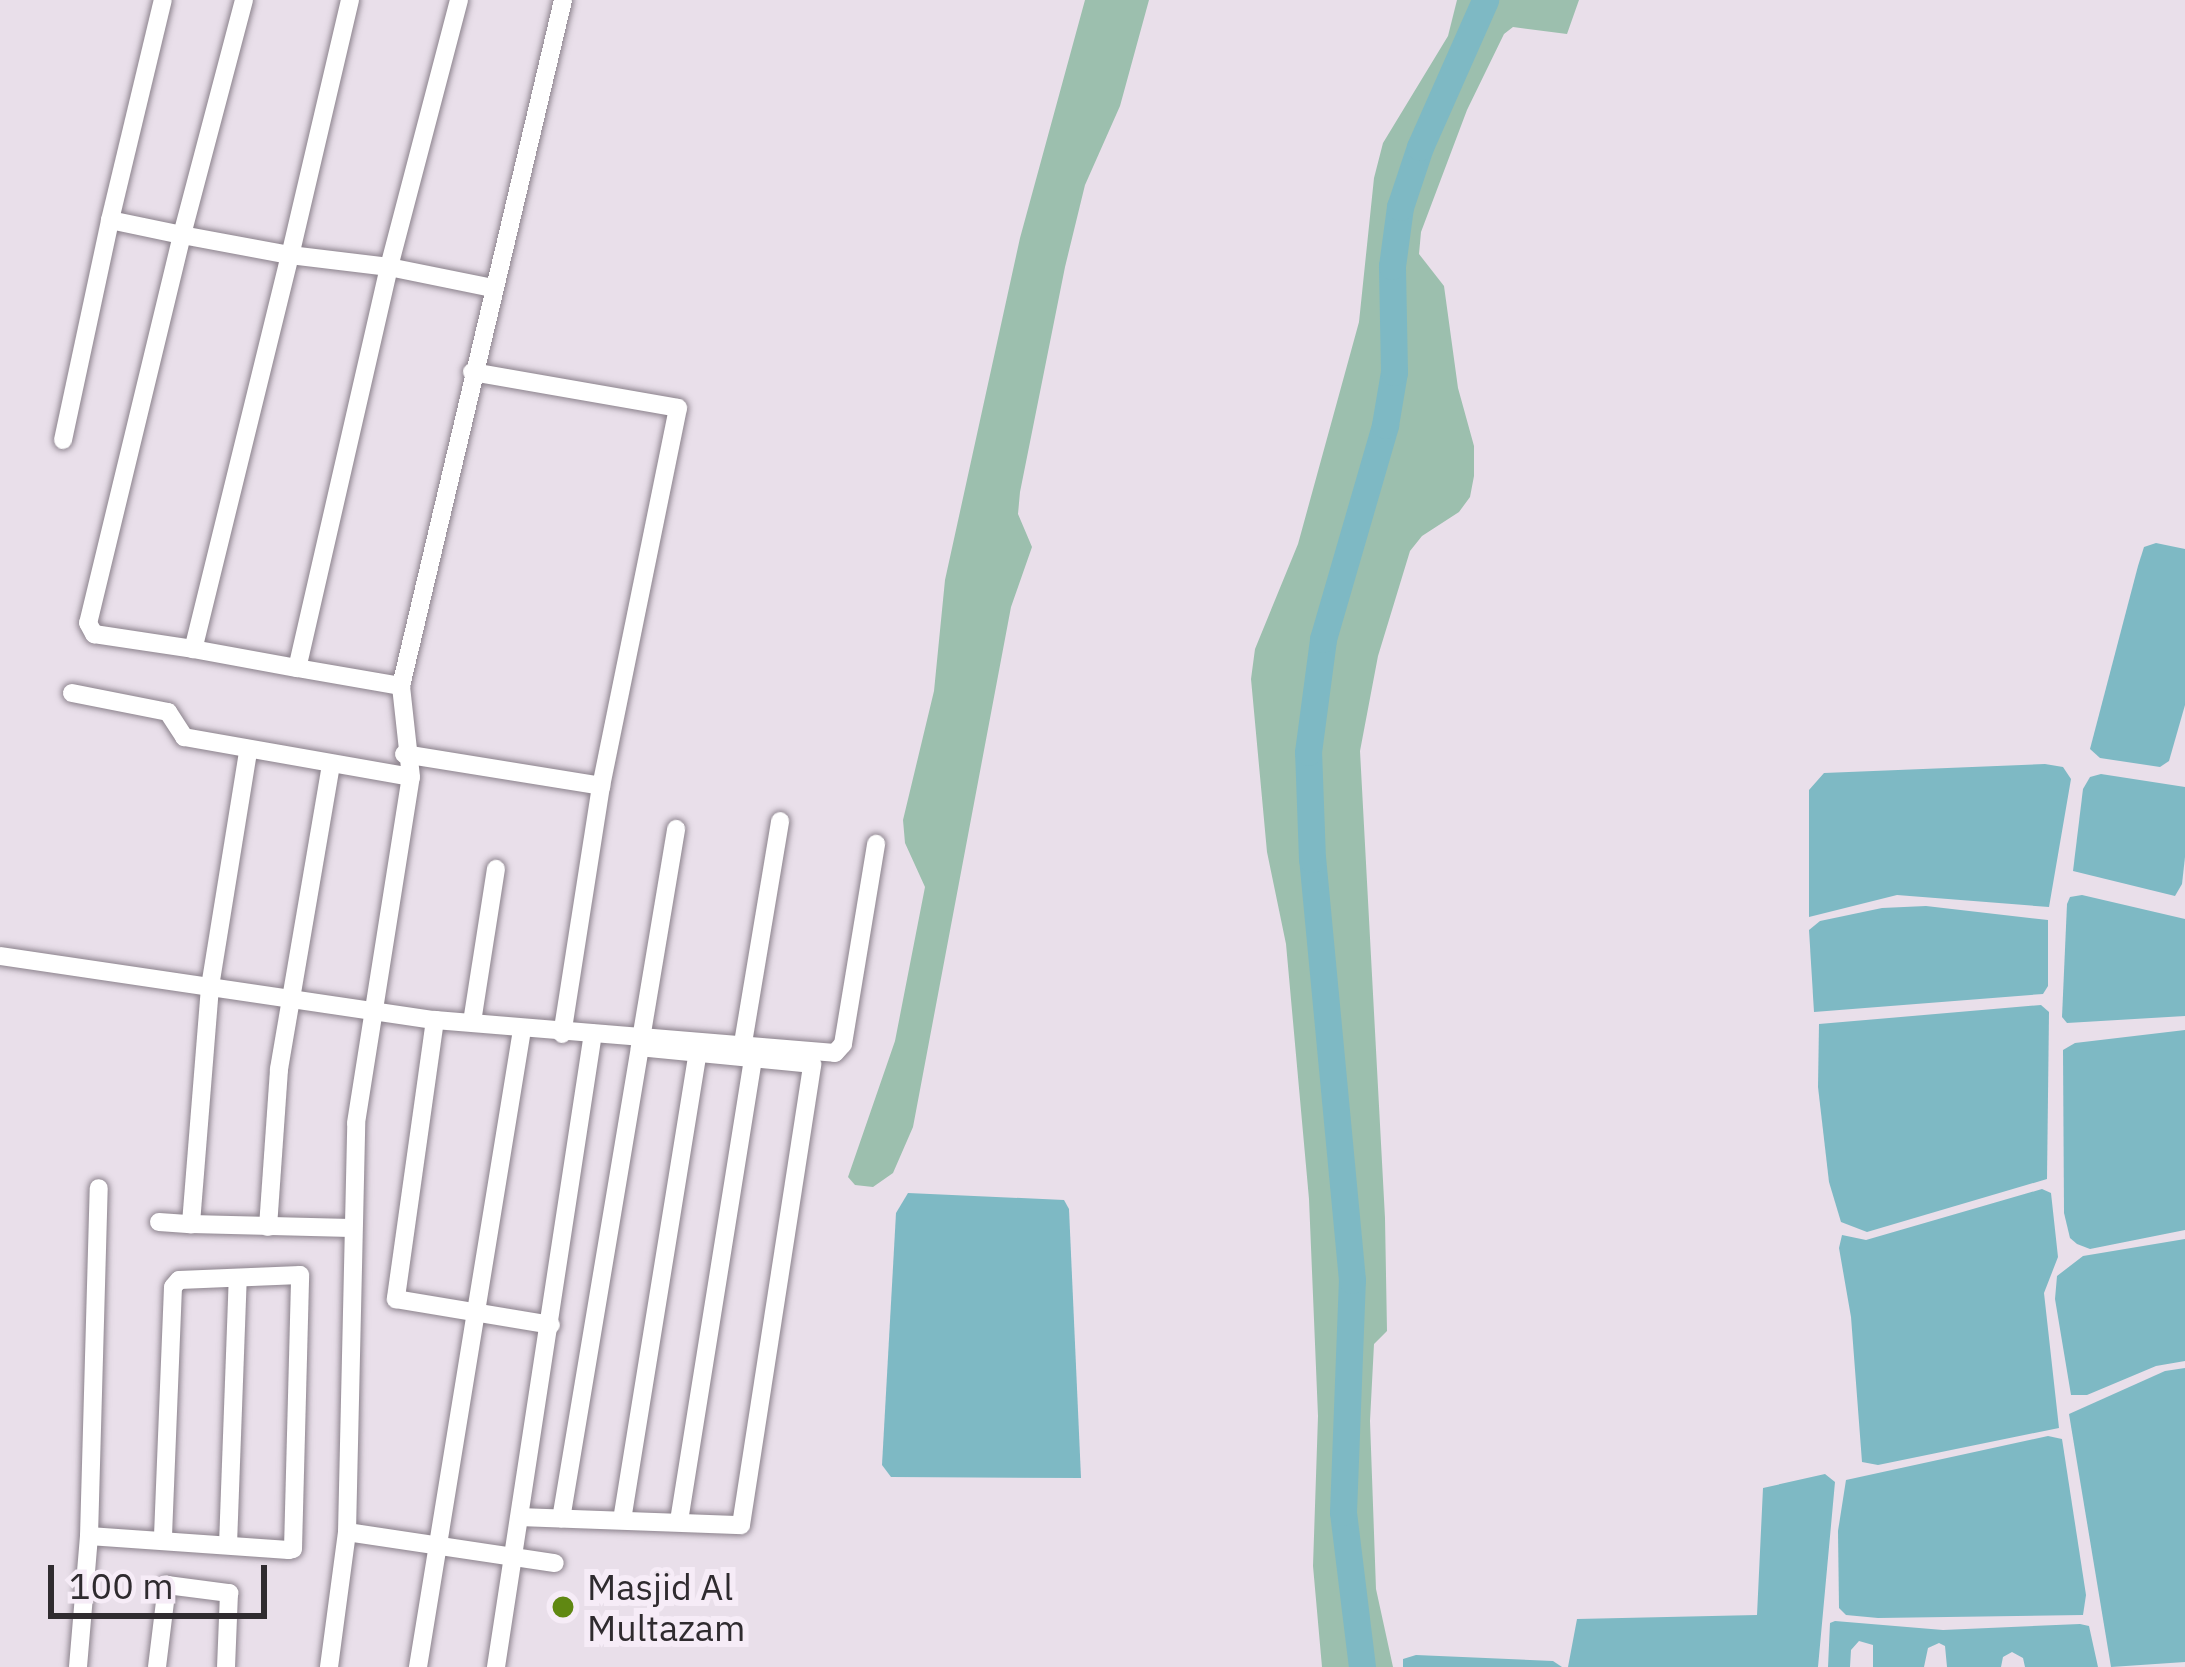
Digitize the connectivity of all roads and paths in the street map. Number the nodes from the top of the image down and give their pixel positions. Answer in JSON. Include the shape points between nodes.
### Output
{"nodes":[{"id":1,"x":164,"y":0,"type":"edge"},
{"id":2,"x":244,"y":0,"type":"edge"},
{"id":3,"x":350,"y":0,"type":"edge"},
{"id":4,"x":460,"y":0,"type":"edge"},
{"id":5,"x":563,"y":0,"type":"edge"},
{"id":6,"x":110,"y":220,"type":"junction"},
{"id":7,"x":182,"y":235,"type":"junction"},
{"id":8,"x":290,"y":255,"type":"junction"},
{"id":9,"x":389,"y":267,"type":"junction"},
{"id":10,"x":492,"y":288,"type":"junction"},
{"id":11,"x":472,"y":372,"type":"junction"},
{"id":12,"x":63,"y":440,"type":"dead end"},
{"id":13,"x":193,"y":649,"type":"junction"},
{"id":14,"x":297,"y":668,"type":"junction"},
{"id":15,"x":401,"y":686,"type":"junction"},
{"id":16,"x":72,"y":693,"type":"dead end"},
{"id":17,"x":248,"y":752,"type":"junction"},
{"id":18,"x":404,"y":754,"type":"junction"},
{"id":19,"x":332,"y":764,"type":"junction"},
{"id":20,"x":411,"y":777,"type":"junction"},
{"id":21,"x":601,"y":786,"type":"junction"},
{"id":22,"x":780,"y":821,"type":"dead end"},
{"id":23,"x":676,"y":829,"type":"dead end"},
{"id":24,"x":876,"y":844,"type":"dead end"},
{"id":25,"x":496,"y":869,"type":"dead end"},
{"id":26,"x":0,"y":956,"type":"edge"},
{"id":27,"x":210,"y":987,"type":"junction"},
{"id":28,"x":290,"y":999,"type":"junction"},
{"id":29,"x":371,"y":1011,"type":"junction"},
{"id":30,"x":435,"y":1020,"type":"junction"},
{"id":31,"x":472,"y":1022,"type":"junction"},
{"id":32,"x":521,"y":1030,"type":"junction"},
{"id":33,"x":642,"y":1033,"type":"junction"},
{"id":34,"x":562,"y":1034,"type":"junction"},
{"id":35,"x":593,"y":1034,"type":"junction"},
{"id":36,"x":748,"y":1051,"type":"junction"},
{"id":37,"x":698,"y":1053,"type":"junction"},
{"id":38,"x":99,"y":1188,"type":"dead end"},
{"id":39,"x":159,"y":1222,"type":"dead end"},
{"id":40,"x":191,"y":1224,"type":"junction"},
{"id":41,"x":268,"y":1227,"type":"junction"},
{"id":42,"x":351,"y":1228,"type":"junction"},
{"id":43,"x":238,"y":1278,"type":"junction"},
{"id":44,"x":472,"y":1314,"type":"junction"},
{"id":45,"x":551,"y":1325,"type":"junction"},
{"id":46,"x":520,"y":1517,"type":"junction"},
{"id":47,"x":561,"y":1518,"type":"junction"},
{"id":48,"x":622,"y":1520,"type":"junction"},
{"id":49,"x":679,"y":1522,"type":"junction"},
{"id":50,"x":347,"y":1532,"type":"junction"},
{"id":51,"x":89,"y":1536,"type":"junction"},
{"id":52,"x":163,"y":1541,"type":"junction"},
{"id":53,"x":436,"y":1544,"type":"junction"},
{"id":54,"x":228,"y":1545,"type":"junction"},
{"id":55,"x":514,"y":1557,"type":"junction"},
{"id":56,"x":554,"y":1563,"type":"dead end"},
{"id":57,"x":77,"y":1667,"type":"edge"},
{"id":58,"x":157,"y":1667,"type":"edge"},
{"id":59,"x":226,"y":1667,"type":"edge"},
{"id":60,"x":329,"y":1667,"type":"edge"},
{"id":61,"x":418,"y":1667,"type":"edge"},
{"id":62,"x":496,"y":1667,"type":"edge"}],
"edges":[{"from":1,"to":6,"type":"street"},
{"from":2,"to":7,"type":"street"},
{"from":3,"to":8,"type":"street"},
{"from":4,"to":9,"type":"street"},
{"from":5,"to":10,"type":"street"},
{"from":6,"to":7,"type":"street"},
{"from":6,"to":12,"type":"street"},
{"from":7,"to":8,"type":"street"},
{"from":7,"to":13,"type":"street","via":[[88,623],[94,634]]},
{"from":8,"to":9,"type":"street"},
{"from":8,"to":13,"type":"street"},
{"from":9,"to":10,"type":"street"},
{"from":9,"to":14,"type":"street"},
{"from":10,"to":11,"type":"street"},
{"from":11,"to":15,"type":"street"},
{"from":11,"to":21,"type":"street","via":[[678,408]]},
{"from":13,"to":14,"type":"street"},
{"from":14,"to":15,"type":"street"},
{"from":15,"to":18,"type":"street"},
{"from":16,"to":17,"type":"street","via":[[168,712],[184,737]]},
{"from":17,"to":19,"type":"street"},
{"from":17,"to":27,"type":"street"},
{"from":18,"to":20,"type":"street"},
{"from":18,"to":21,"type":"street"},
{"from":19,"to":20,"type":"street"},
{"from":19,"to":28,"type":"street"},
{"from":20,"to":29,"type":"street"},
{"from":21,"to":34,"type":"street"},
{"from":22,"to":36,"type":"street"},
{"from":23,"to":33,"type":"street"},
{"from":24,"to":36,"type":"street","via":[[843,1044],[835,1053]]},
{"from":25,"to":31,"type":"street"},
{"from":26,"to":27,"type":"street"},
{"from":27,"to":28,"type":"street"},
{"from":27,"to":40,"type":"street"},
{"from":28,"to":29,"type":"street"},
{"from":28,"to":41,"type":"street"},
{"from":29,"to":30,"type":"street"},
{"from":29,"to":42,"type":"street"},
{"from":30,"to":31,"type":"street"},
{"from":30,"to":44,"type":"street","via":[[395,1294]]},
{"from":31,"to":32,"type":"street"},
{"from":32,"to":34,"type":"street"},
{"from":32,"to":44,"type":"street"},
{"from":33,"to":35,"type":"street"},
{"from":33,"to":36,"type":"street"},
{"from":34,"to":35,"type":"street"},
{"from":35,"to":45,"type":"street"},
{"from":36,"to":37,"type":"street"},
{"from":36,"to":49,"type":"street"},
{"from":36,"to":49,"type":"street","via":[[812,1064],[741,1525]]},
{"from":37,"to":47,"type":"street","via":[[640,1047]]},
{"from":37,"to":48,"type":"street"},
{"from":38,"to":51,"type":"street"},
{"from":39,"to":40,"type":"street"},
{"from":40,"to":41,"type":"street"},
{"from":41,"to":42,"type":"street"},
{"from":42,"to":50,"type":"street"},
{"from":43,"to":52,"type":"street","via":[[179,1280],[173,1287]]},
{"from":43,"to":54,"type":"street"},
{"from":43,"to":54,"type":"street","via":[[304,1281],[295,1545]]},
{"from":44,"to":45,"type":"street"},
{"from":44,"to":53,"type":"street"},
{"from":45,"to":46,"type":"street"},
{"from":46,"to":47,"type":"street"},
{"from":46,"to":55,"type":"street"},
{"from":47,"to":48,"type":"street"},
{"from":48,"to":49,"type":"street"},
{"from":50,"to":53,"type":"street"},
{"from":50,"to":60,"type":"street"},
{"from":51,"to":52,"type":"street"},
{"from":51,"to":57,"type":"street"},
{"from":52,"to":54,"type":"street"},
{"from":53,"to":55,"type":"street"},
{"from":53,"to":61,"type":"street"},
{"from":55,"to":56,"type":"street"},
{"from":55,"to":62,"type":"street"},
{"from":58,"to":59,"type":"street","via":[[164,1586],[230,1596]]}]}
